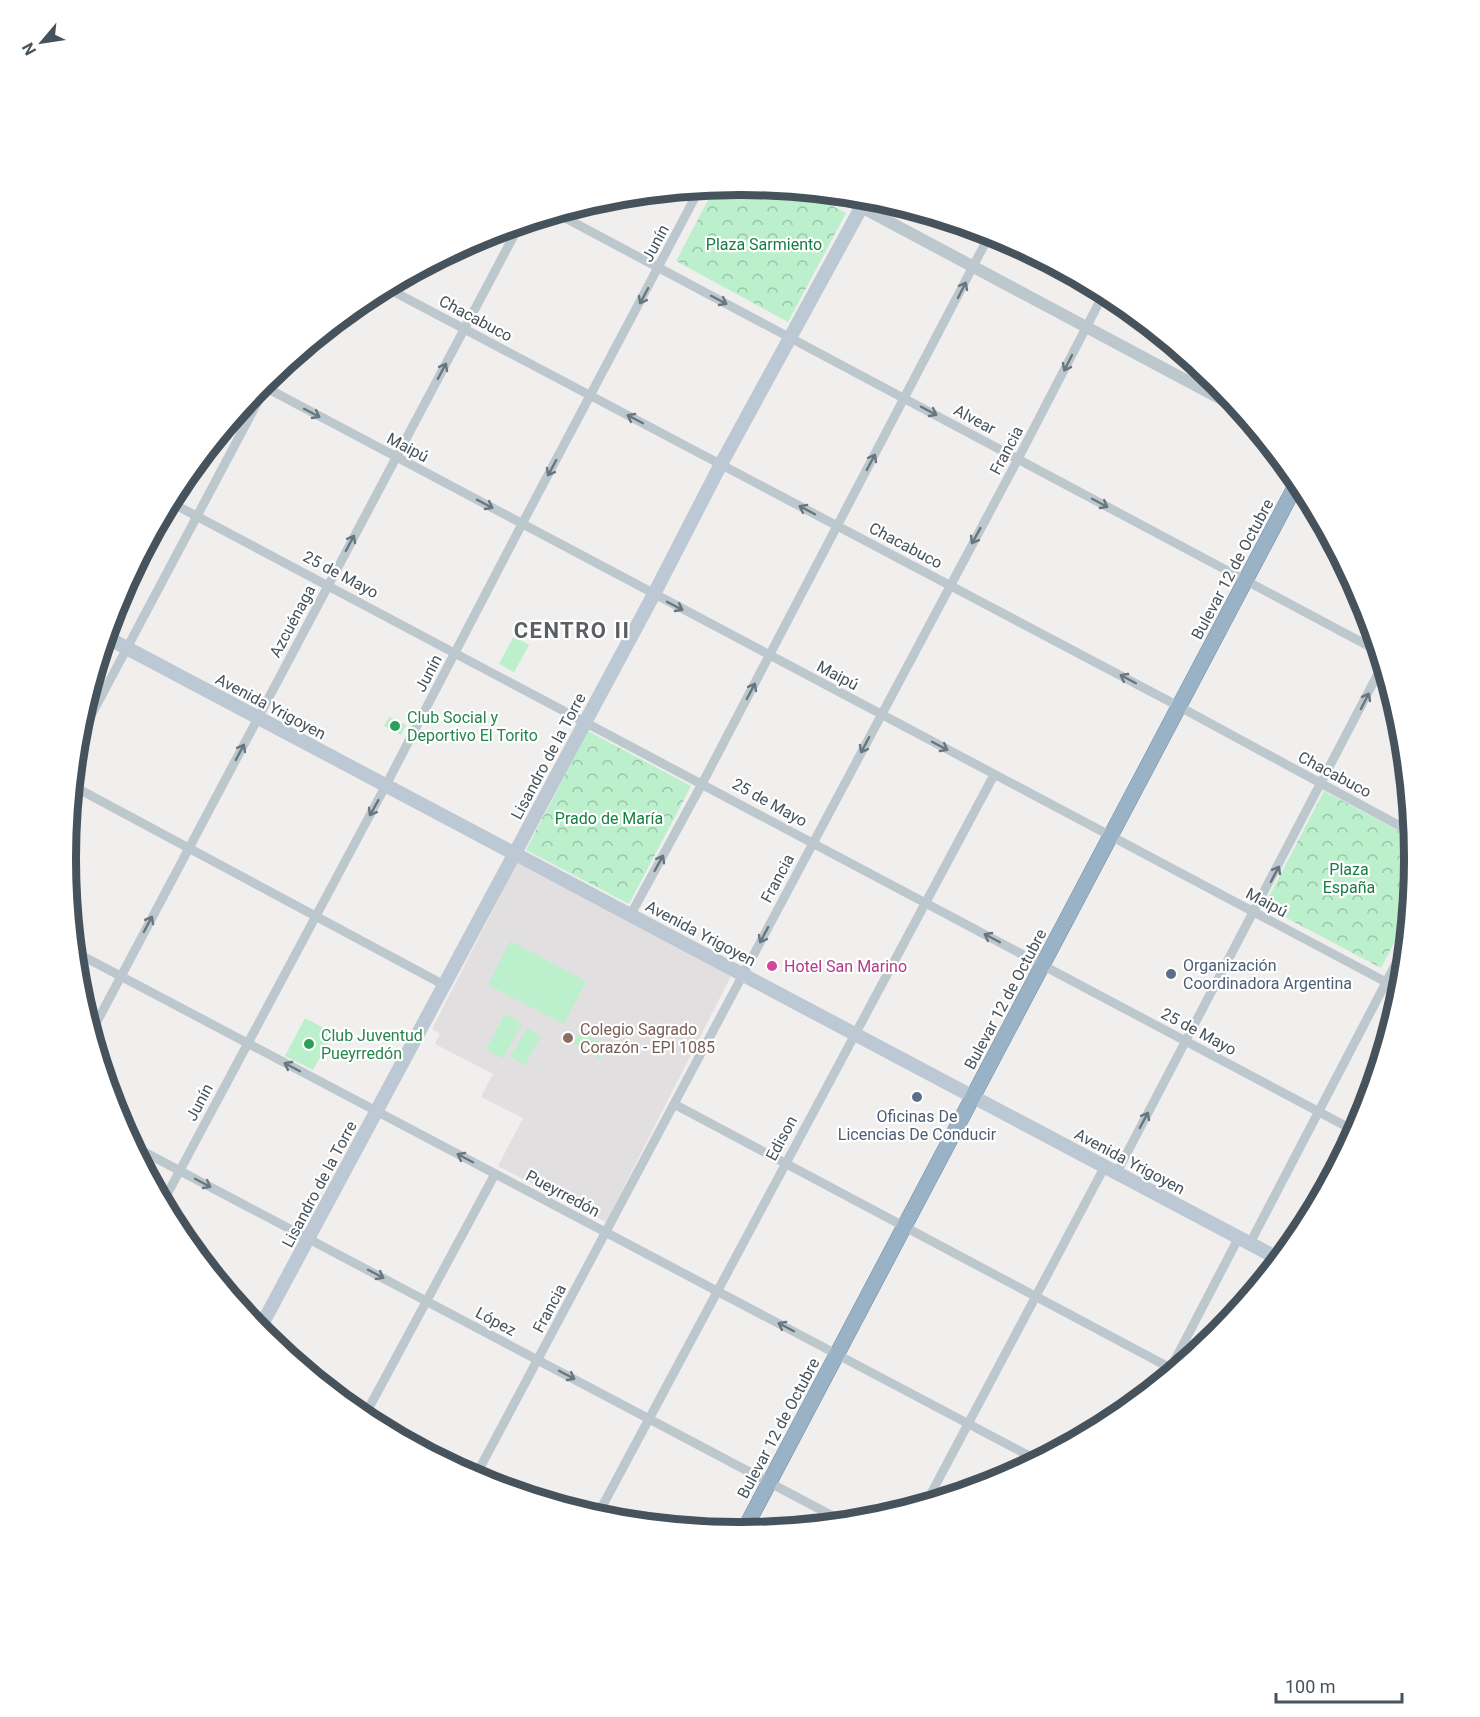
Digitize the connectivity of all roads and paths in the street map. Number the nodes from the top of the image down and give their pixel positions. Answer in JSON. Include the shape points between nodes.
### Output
{"nodes":[{"id":1,"x":696,"y":196,"type":"edge"},
{"id":2,"x":862,"y":207,"type":"edge"},
{"id":3,"x":878,"y":210,"type":"edge"},
{"id":4,"x":566,"y":218,"type":"edge"},
{"id":5,"x":514,"y":235,"type":"edge"},
{"id":6,"x":986,"y":243,"type":"edge"},
{"id":7,"x":659,"y":268,"type":"junction"},
{"id":8,"x":973,"y":268,"type":"junction"},
{"id":9,"x":395,"y":292,"type":"edge"},
{"id":10,"x":1100,"y":301,"type":"edge"},
{"id":11,"x":465,"y":328,"type":"junction"},
{"id":12,"x":1086,"y":328,"type":"junction"},
{"id":13,"x":791,"y":338,"type":"junction"},
{"id":14,"x":270,"y":390,"type":"edge"},
{"id":15,"x":591,"y":396,"type":"junction"},
{"id":16,"x":1216,"y":396,"type":"edge"},
{"id":17,"x":905,"y":398,"type":"junction"},
{"id":18,"x":251,"y":411,"type":"edge"},
{"id":19,"x":396,"y":458,"type":"junction"},
{"id":20,"x":1018,"y":459,"type":"junction"},
{"id":21,"x":721,"y":464,"type":"junction"},
{"id":22,"x":1293,"y":491,"type":"edge"},
{"id":23,"x":178,"y":506,"type":"edge"},
{"id":24,"x":198,"y":517,"type":"junction"},
{"id":25,"x":522,"y":524,"type":"junction"},
{"id":26,"x":838,"y":526,"type":"junction"},
{"id":27,"x":1246,"y":582,"type":"junction"},
{"id":28,"x":328,"y":584,"type":"junction"},
{"id":29,"x":950,"y":585,"type":"junction"},
{"id":30,"x":654,"y":594,"type":"junction"},
{"id":31,"x":113,"y":641,"type":"edge"},
{"id":32,"x":1368,"y":646,"type":"edge"},
{"id":33,"x":128,"y":649,"type":"junction"},
{"id":34,"x":455,"y":653,"type":"junction"},
{"id":35,"x":769,"y":656,"type":"junction"},
{"id":36,"x":1378,"y":676,"type":"edge"},
{"id":37,"x":1180,"y":707,"type":"junction"},
{"id":38,"x":93,"y":713,"type":"edge"},
{"id":39,"x":881,"y":714,"type":"junction"},
{"id":40,"x":258,"y":718,"type":"junction"},
{"id":41,"x":585,"y":721,"type":"junction"},
{"id":42,"x":994,"y":775,"type":"junction"},
{"id":43,"x":703,"y":782,"type":"junction"},
{"id":44,"x":1321,"y":784,"type":"junction"},
{"id":45,"x":386,"y":785,"type":"junction"},
{"id":46,"x":80,"y":790,"type":"edge"},
{"id":47,"x":1403,"y":828,"type":"edge"},
{"id":48,"x":1111,"y":837,"type":"junction"},
{"id":49,"x":813,"y":842,"type":"junction"},
{"id":50,"x":189,"y":848,"type":"junction"},
{"id":51,"x":515,"y":852,"type":"junction"},
{"id":52,"x":925,"y":903,"type":"junction"},
{"id":53,"x":1254,"y":913,"type":"junction"},
{"id":54,"x":631,"y":914,"type":"junction"},
{"id":55,"x":315,"y":916,"type":"junction"},
{"id":56,"x":84,"y":957,"type":"edge"},
{"id":57,"x":1043,"y":965,"type":"junction"},
{"id":58,"x":1395,"y":966,"type":"edge"},
{"id":59,"x":743,"y":974,"type":"junction"},
{"id":60,"x":121,"y":976,"type":"junction"},
{"id":61,"x":1386,"y":982,"type":"junction"},
{"id":62,"x":444,"y":985,"type":"junction"},
{"id":63,"x":1391,"y":985,"type":"edge"},
{"id":64,"x":97,"y":1022,"type":"edge"},
{"id":65,"x":854,"y":1034,"type":"junction"},
{"id":66,"x":1186,"y":1041,"type":"junction"},
{"id":67,"x":247,"y":1043,"type":"junction"},
{"id":68,"x":974,"y":1097,"type":"junction"},
{"id":69,"x":674,"y":1104,"type":"junction"},
{"id":70,"x":376,"y":1111,"type":"junction"},
{"id":71,"x":1318,"y":1111,"type":"junction"},
{"id":72,"x":1347,"y":1126,"type":"edge"},
{"id":73,"x":145,"y":1153,"type":"edge"},
{"id":74,"x":785,"y":1163,"type":"junction"},
{"id":75,"x":1111,"y":1169,"type":"junction"},
{"id":76,"x":180,"y":1171,"type":"junction"},
{"id":77,"x":495,"y":1174,"type":"junction"},
{"id":78,"x":167,"y":1194,"type":"edge"},
{"id":79,"x":905,"y":1227,"type":"junction"},
{"id":80,"x":606,"y":1232,"type":"junction"},
{"id":81,"x":309,"y":1239,"type":"junction"},
{"id":82,"x":1244,"y":1240,"type":"junction"},
{"id":83,"x":1271,"y":1255,"type":"edge"},
{"id":84,"x":718,"y":1291,"type":"junction"},
{"id":85,"x":1035,"y":1296,"type":"junction"},
{"id":86,"x":427,"y":1301,"type":"junction"},
{"id":87,"x":264,"y":1321,"type":"edge"},
{"id":88,"x":838,"y":1354,"type":"junction"},
{"id":89,"x":1179,"y":1355,"type":"edge"},
{"id":90,"x":538,"y":1360,"type":"junction"},
{"id":91,"x":1164,"y":1368,"type":"edge"},
{"id":92,"x":369,"y":1408,"type":"edge"},
{"id":93,"x":649,"y":1418,"type":"junction"},
{"id":94,"x":967,"y":1424,"type":"junction"},
{"id":95,"x":1029,"y":1456,"type":"edge"},
{"id":96,"x":480,"y":1468,"type":"edge"},
{"id":97,"x":770,"y":1482,"type":"junction"},
{"id":98,"x":931,"y":1493,"type":"edge"},
{"id":99,"x":602,"y":1507,"type":"edge"},
{"id":100,"x":832,"y":1515,"type":"edge"},
{"id":101,"x":749,"y":1522,"type":"edge"}],
"edges":[{"from":1,"to":7,"type":"street","name":"Junín"},
{"from":2,"to":13,"type":"main road","name":"Lisandro de la Torre"},
{"from":3,"to":8,"type":"street"},
{"from":4,"to":7,"type":"street","name":"Alvear"},
{"from":5,"to":11,"type":"street","name":"Azcuénaga"},
{"from":6,"to":8,"type":"street"},
{"from":7,"to":13,"type":"street","name":"Alvear","one_way":true},
{"from":7,"to":15,"type":"street","name":"Junín","one_way":true},
{"from":8,"to":12,"type":"street"},
{"from":17,"to":8,"type":"street","one_way":true},
{"from":9,"to":11,"type":"street","name":"Chacabuco"},
{"from":10,"to":12,"type":"street","name":"Francia"},
{"from":11,"to":15,"type":"street","name":"Chacabuco"},
{"from":19,"to":11,"type":"street","name":"Azcuénaga","one_way":true},
{"from":12,"to":16,"type":"street"},
{"from":12,"to":20,"type":"street","name":"Francia","one_way":true},
{"from":13,"to":17,"type":"street","name":"Alvear"},
{"from":13,"to":21,"type":"main road","name":"Lisandro de la Torre"},
{"from":14,"to":19,"type":"street","name":"Maipú","one_way":true},
{"from":21,"to":15,"type":"street","name":"Chacabuco","one_way":true},
{"from":15,"to":25,"type":"street","name":"Junín","one_way":true},
{"from":17,"to":20,"type":"street","name":"Alvear","one_way":true},
{"from":26,"to":17,"type":"street","one_way":true},
{"from":18,"to":24,"type":"street"},
{"from":19,"to":25,"type":"street","name":"Maipú","one_way":true},
{"from":28,"to":19,"type":"street","name":"Azcuénaga","one_way":true},
{"from":20,"to":27,"type":"street","name":"Alvear","one_way":true},
{"from":20,"to":29,"type":"street","name":"Francia","one_way":true},
{"from":26,"to":21,"type":"street","name":"Chacabuco","one_way":true},
{"from":21,"to":30,"type":"main road","name":"Lisandro de la Torre"},
{"from":22,"to":27,"type":"highway","name":"Bulevar 12 de Octubre"},
{"from":23,"to":24,"type":"street","name":"25 de Mayo"},
{"from":24,"to":28,"type":"street","name":"25 de Mayo"},
{"from":24,"to":33,"type":"street"},
{"from":25,"to":30,"type":"street","name":"Maipú"},
{"from":25,"to":34,"type":"street","name":"Junín"},
{"from":26,"to":29,"type":"street","name":"Chacabuco"},
{"from":26,"to":35,"type":"street"},
{"from":27,"to":32,"type":"street","name":"Alvear"},
{"from":27,"to":37,"type":"highway","name":"Bulevar 12 de Octubre"},
{"from":28,"to":34,"type":"street","name":"25 de Mayo"},
{"from":28,"to":40,"type":"street","name":"Azcuénaga"},
{"from":37,"to":29,"type":"street","name":"Chacabuco","one_way":true},
{"from":29,"to":39,"type":"street","name":"Francia"},
{"from":30,"to":35,"type":"street","name":"Maipú","one_way":true},
{"from":30,"to":41,"type":"main road","name":"Lisandro de la Torre"},
{"from":31,"to":33,"type":"main road","name":"Avenida Yrigoyen"},
{"from":33,"to":38,"type":"street"},
{"from":33,"to":40,"type":"main road","name":"Avenida Yrigoyen"},
{"from":34,"to":41,"type":"street","name":"25 de Mayo"},
{"from":34,"to":45,"type":"street","name":"Junín"},
{"from":35,"to":39,"type":"street","name":"Maipú"},
{"from":43,"to":35,"type":"street","one_way":true},
{"from":44,"to":36,"type":"street","one_way":true},
{"from":37,"to":44,"type":"street","name":"Chacabuco"},
{"from":37,"to":48,"type":"highway","name":"Bulevar 12 de Octubre"},
{"from":39,"to":42,"type":"street","name":"Maipú","one_way":true},
{"from":39,"to":49,"type":"street","name":"Francia","one_way":true},
{"from":40,"to":45,"type":"main road","name":"Avenida Yrigoyen"},
{"from":50,"to":40,"type":"street","name":"Azcuénaga","one_way":true},
{"from":41,"to":43,"type":"street","name":"25 de Mayo"},
{"from":41,"to":51,"type":"main road","name":"Lisandro de la Torre"},
{"from":42,"to":48,"type":"street","name":"Maipú"},
{"from":42,"to":52,"type":"street","name":"Edison"},
{"from":43,"to":49,"type":"street","name":"25 de Mayo"},
{"from":54,"to":43,"type":"street","one_way":true},
{"from":44,"to":47,"type":"street","name":"Chacabuco"},
{"from":53,"to":44,"type":"street","one_way":true},
{"from":45,"to":51,"type":"main road","name":"Avenida Yrigoyen"},
{"from":45,"to":55,"type":"street","name":"Junín","one_way":true},
{"from":46,"to":50,"type":"street"},
{"from":48,"to":53,"type":"street","name":"Maipú"},
{"from":48,"to":57,"type":"highway","name":"Bulevar 12 de Octubre"},
{"from":49,"to":52,"type":"street","name":"25 de Mayo"},
{"from":49,"to":59,"type":"street","name":"Francia","one_way":true},
{"from":50,"to":55,"type":"street"},
{"from":60,"to":50,"type":"street","name":"Azcuénaga","one_way":true},
{"from":51,"to":54,"type":"main road","name":"Avenida Yrigoyen"},
{"from":51,"to":62,"type":"main road","name":"Lisandro de la Torre"},
{"from":57,"to":52,"type":"street","name":"25 de Mayo","one_way":true},
{"from":52,"to":65,"type":"street","name":"Edison"},
{"from":53,"to":61,"type":"street","name":"Maipú"},
{"from":53,"to":66,"type":"street"},
{"from":54,"to":59,"type":"main road","name":"Avenida Yrigoyen"},
{"from":55,"to":62,"type":"street"},
{"from":55,"to":67,"type":"street","name":"Junín"},
{"from":56,"to":60,"type":"street","name":"Pueyrredón"},
{"from":57,"to":66,"type":"street","name":"25 de Mayo"},
{"from":57,"to":68,"type":"highway","name":"Bulevar 12 de Octubre"},
{"from":58,"to":61,"type":"street"},
{"from":59,"to":65,"type":"main road","name":"Avenida Yrigoyen"},
{"from":59,"to":69,"type":"street","name":"Francia"},
{"from":60,"to":64,"type":"street","name":"Azcuénaga"},
{"from":60,"to":67,"type":"street","name":"Pueyrredón"},
{"from":61,"to":63,"type":"street","name":"Maipú"},
{"from":61,"to":71,"type":"street"},
{"from":62,"to":70,"type":"main road","name":"Lisandro de la Torre"},
{"from":65,"to":68,"type":"main road","name":"Avenida Yrigoyen"},
{"from":65,"to":74,"type":"street","name":"Edison"},
{"from":66,"to":71,"type":"street","name":"25 de Mayo"},
{"from":75,"to":66,"type":"street","one_way":true},
{"from":70,"to":67,"type":"street","name":"Pueyrredón","one_way":true},
{"from":67,"to":76,"type":"street","name":"Junín"},
{"from":68,"to":75,"type":"main road","name":"Avenida Yrigoyen"},
{"from":68,"to":79,"type":"highway","name":"Bulevar 12 de Octubre"},
{"from":69,"to":74,"type":"street"},
{"from":69,"to":80,"type":"street","name":"Francia"},
{"from":77,"to":70,"type":"street","name":"Pueyrredón","one_way":true},
{"from":70,"to":81,"type":"main road","name":"Lisandro de la Torre"},
{"from":71,"to":72,"type":"street","name":"25 de Mayo"},
{"from":71,"to":82,"type":"street"},
{"from":73,"to":76,"type":"street","name":"López"},
{"from":74,"to":79,"type":"street"},
{"from":74,"to":84,"type":"street","name":"Edison"},
{"from":75,"to":82,"type":"main road","name":"Avenida Yrigoyen"},
{"from":75,"to":85,"type":"street"},
{"from":76,"to":78,"type":"street","name":"Junín"},
{"from":76,"to":81,"type":"street","name":"López","one_way":true},
{"from":77,"to":80,"type":"street","name":"Pueyrredón"},
{"from":77,"to":86,"type":"street"},
{"from":79,"to":85,"type":"street"},
{"from":79,"to":88,"type":"highway","name":"Bulevar 12 de Octubre"},
{"from":80,"to":84,"type":"street","name":"Pueyrredón"},
{"from":80,"to":90,"type":"street","name":"Francia"},
{"from":81,"to":86,"type":"street","name":"López","one_way":true},
{"from":81,"to":87,"type":"main road","name":"Lisandro de la Torre"},
{"from":82,"to":83,"type":"main road","name":"Avenida Yrigoyen"},
{"from":82,"to":89,"type":"street"},
{"from":88,"to":84,"type":"street","name":"Pueyrredón","one_way":true},
{"from":84,"to":93,"type":"street","name":"Edison"},
{"from":85,"to":91,"type":"street"},
{"from":85,"to":94,"type":"street"},
{"from":86,"to":90,"type":"street","name":"López"},
{"from":86,"to":92,"type":"street"},
{"from":88,"to":94,"type":"street","name":"Pueyrredón"},
{"from":88,"to":97,"type":"highway","name":"Bulevar 12 de Octubre"},
{"from":90,"to":93,"type":"street","name":"López","one_way":true},
{"from":90,"to":96,"type":"street","name":"Francia"},
{"from":93,"to":97,"type":"street","name":"López"},
{"from":93,"to":99,"type":"street","name":"Edison"},
{"from":94,"to":95,"type":"street","name":"Pueyrredón"},
{"from":94,"to":98,"type":"street"},
{"from":97,"to":100,"type":"street","name":"López"},
{"from":97,"to":101,"type":"highway","name":"Bulevar 12 de Octubre"}]}
